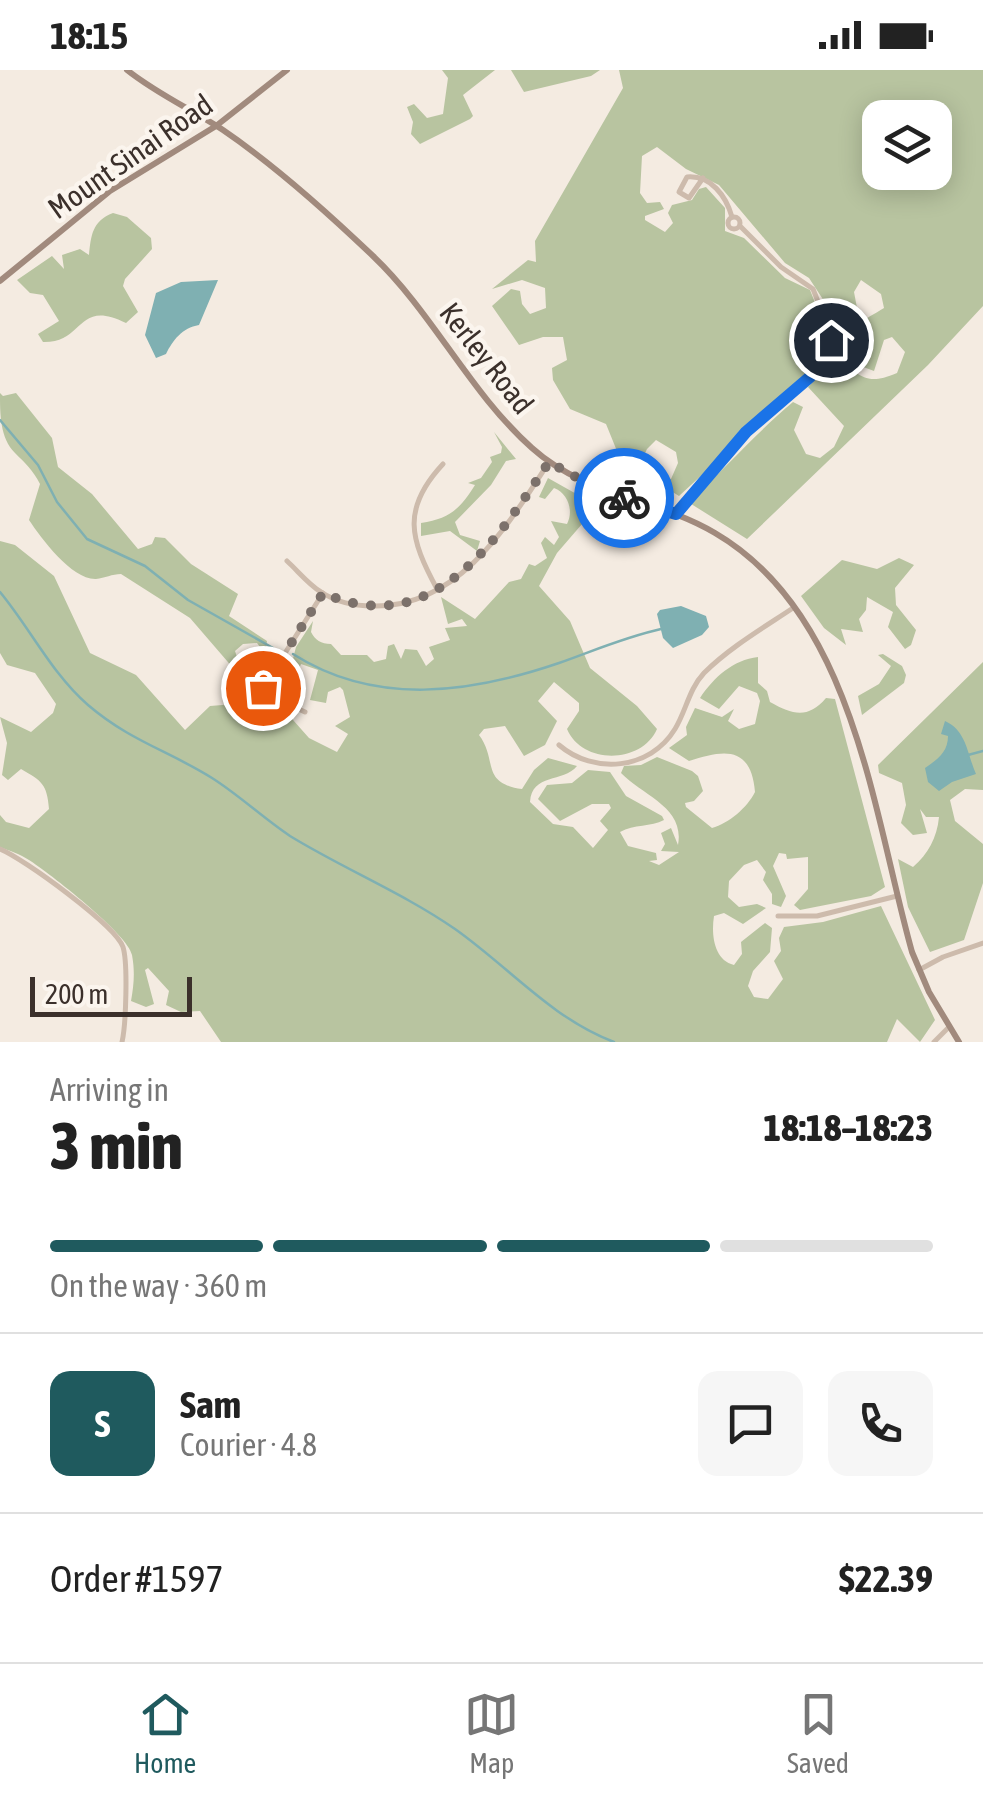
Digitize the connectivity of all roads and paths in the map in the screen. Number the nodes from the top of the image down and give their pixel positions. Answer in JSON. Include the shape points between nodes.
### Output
{"nodes":[{"id":1,"x":127,"y":70,"type":"edge"},
{"id":2,"x":287,"y":70,"type":"edge"},
{"id":3,"x":216,"y":126,"type":"junction"},
{"id":4,"x":703,"y":178,"type":"junction"},
{"id":5,"x":0,"y":282,"type":"edge"},
{"id":6,"x":549,"y":462,"type":"junction"},
{"id":7,"x":443,"y":464,"type":"dead end"},
{"id":8,"x":676,"y":514,"type":"junction"},
{"id":9,"x":287,"y":561,"type":"dead end"},
{"id":10,"x":436,"y":589,"type":"junction"},
{"id":11,"x":323,"y":593,"type":"junction"},
{"id":12,"x":792,"y":608,"type":"junction"},
{"id":13,"x":304,"y":712,"type":"dead end"},
{"id":14,"x":559,"y":745,"type":"dead end"},
{"id":15,"x":0,"y":850,"type":"edge"},
{"id":16,"x":897,"y":896,"type":"junction"},
{"id":17,"x":778,"y":916,"type":"dead end"},
{"id":18,"x":983,"y":943,"type":"edge"},
{"id":19,"x":919,"y":970,"type":"junction"},
{"id":20,"x":949,"y":1026,"type":"junction"},
{"id":21,"x":122,"y":1042,"type":"edge"},
{"id":22,"x":934,"y":1042,"type":"edge"},
{"id":23,"x":960,"y":1042,"type":"edge"}],
"edges":[{"from":1,"to":3,"type":"street","name":"Kerley Road"},
{"from":2,"to":3,"type":"street","name":"Mount Sinai Road"},
{"from":3,"to":5,"type":"street","name":"Mount Sinai Road","via":[[132,175]]},
{"from":3,"to":6,"type":"street","name":"Kerley Road","via":[[376,258],[507,422]]},
{"from":4,"to":4,"type":"street","via":[[687,177],[679,192],[689,198]]},
{"from":4,"to":8,"type":"street","via":[[722,194],[730,228],[740,226],[813,290],[832,346]]},
{"from":6,"to":8,"type":"street","name":"Kerley Road","via":[[603,492]]},
{"from":6,"to":10,"type":"street","via":[[487,550]]},
{"from":7,"to":10,"type":"street","via":[[420,492],[413,521],[414,542]]},
{"from":8,"to":12,"type":"street","name":"Kerley Road","via":[[743,552]]},
{"from":9,"to":11,"type":"street"},
{"from":10,"to":11,"type":"street","via":[[380,606]]},
{"from":11,"to":13,"type":"street","via":[[266,685]]},
{"from":12,"to":14,"type":"street","via":[[705,672],[669,737],[647,755],[605,765]]},
{"from":12,"to":16,"type":"street","name":"Kerley Road","via":[[846,701]]},
{"from":15,"to":21,"type":"street","via":[[30,863],[121,943]]},
{"from":16,"to":17,"type":"street","via":[[816,916]]},
{"from":16,"to":19,"type":"street","name":"Kerley Road"},
{"from":18,"to":19,"type":"street"},
{"from":19,"to":20,"type":"street","name":"Kerley Road"},
{"from":20,"to":22,"type":"street"},
{"from":20,"to":23,"type":"street","name":"Kerley Road"}]}
